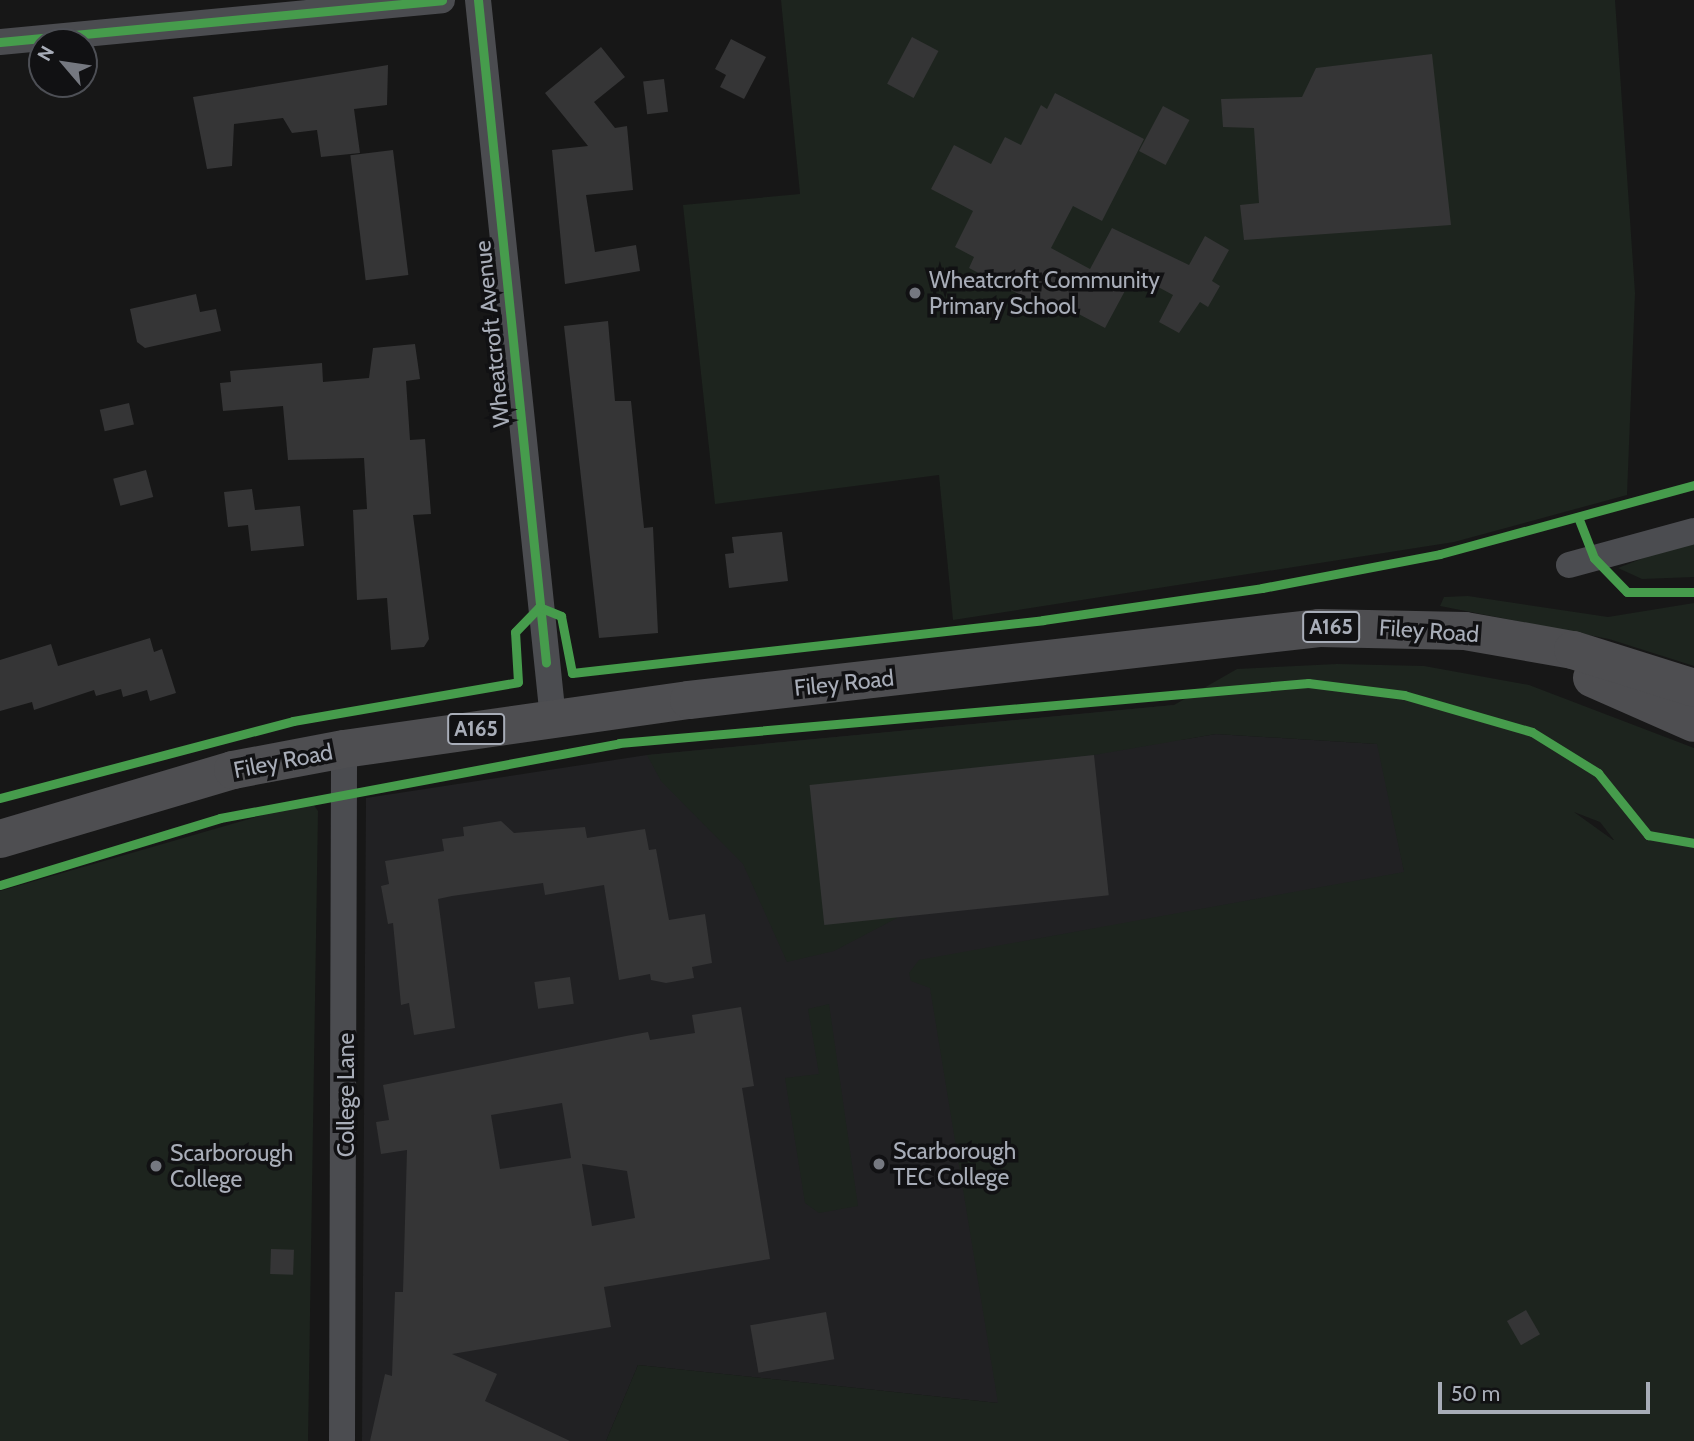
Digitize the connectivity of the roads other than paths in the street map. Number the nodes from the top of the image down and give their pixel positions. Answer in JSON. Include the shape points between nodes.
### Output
{"nodes":[{"id":1,"x":442,"y":0,"type":"edge"},
{"id":2,"x":478,"y":0,"type":"edge"},
{"id":3,"x":0,"y":42,"type":"edge"},
{"id":4,"x":1694,"y":531,"type":"edge"},
{"id":5,"x":1569,"y":565,"type":"dead end"},
{"id":6,"x":962,"y":670,"type":"junction"},
{"id":7,"x":1694,"y":688,"type":"edge"},
{"id":8,"x":553,"y":719,"type":"junction"},
{"id":9,"x":1694,"y":723,"type":"edge"},
{"id":10,"x":344,"y":749,"type":"junction"},
{"id":11,"x":0,"y":839,"type":"edge"},
{"id":12,"x":342,"y":1441,"type":"edge"}],
"edges":[{"from":1,"to":3,"type":"street"},
{"from":2,"to":8,"type":"street","name":"Wheatcroft Avenue"},
{"from":4,"to":5,"type":"street"},
{"from":6,"to":7,"type":"highway","name":"Filey Road","number":"A165","via":[[1222,637],[1398,625],[1573,650]]},
{"from":6,"to":8,"type":"highway","name":"Filey Road","number":"A165"},
{"from":6,"to":9,"type":"highway","via":[[1068,675],[1422,643],[1595,679]]},
{"from":8,"to":10,"type":"highway","name":"Filey Road","number":"A165"},
{"from":10,"to":11,"type":"highway","name":"Filey Road","number":"A165","via":[[233,770]]},
{"from":10,"to":12,"type":"street","name":"College Lane"}]}
